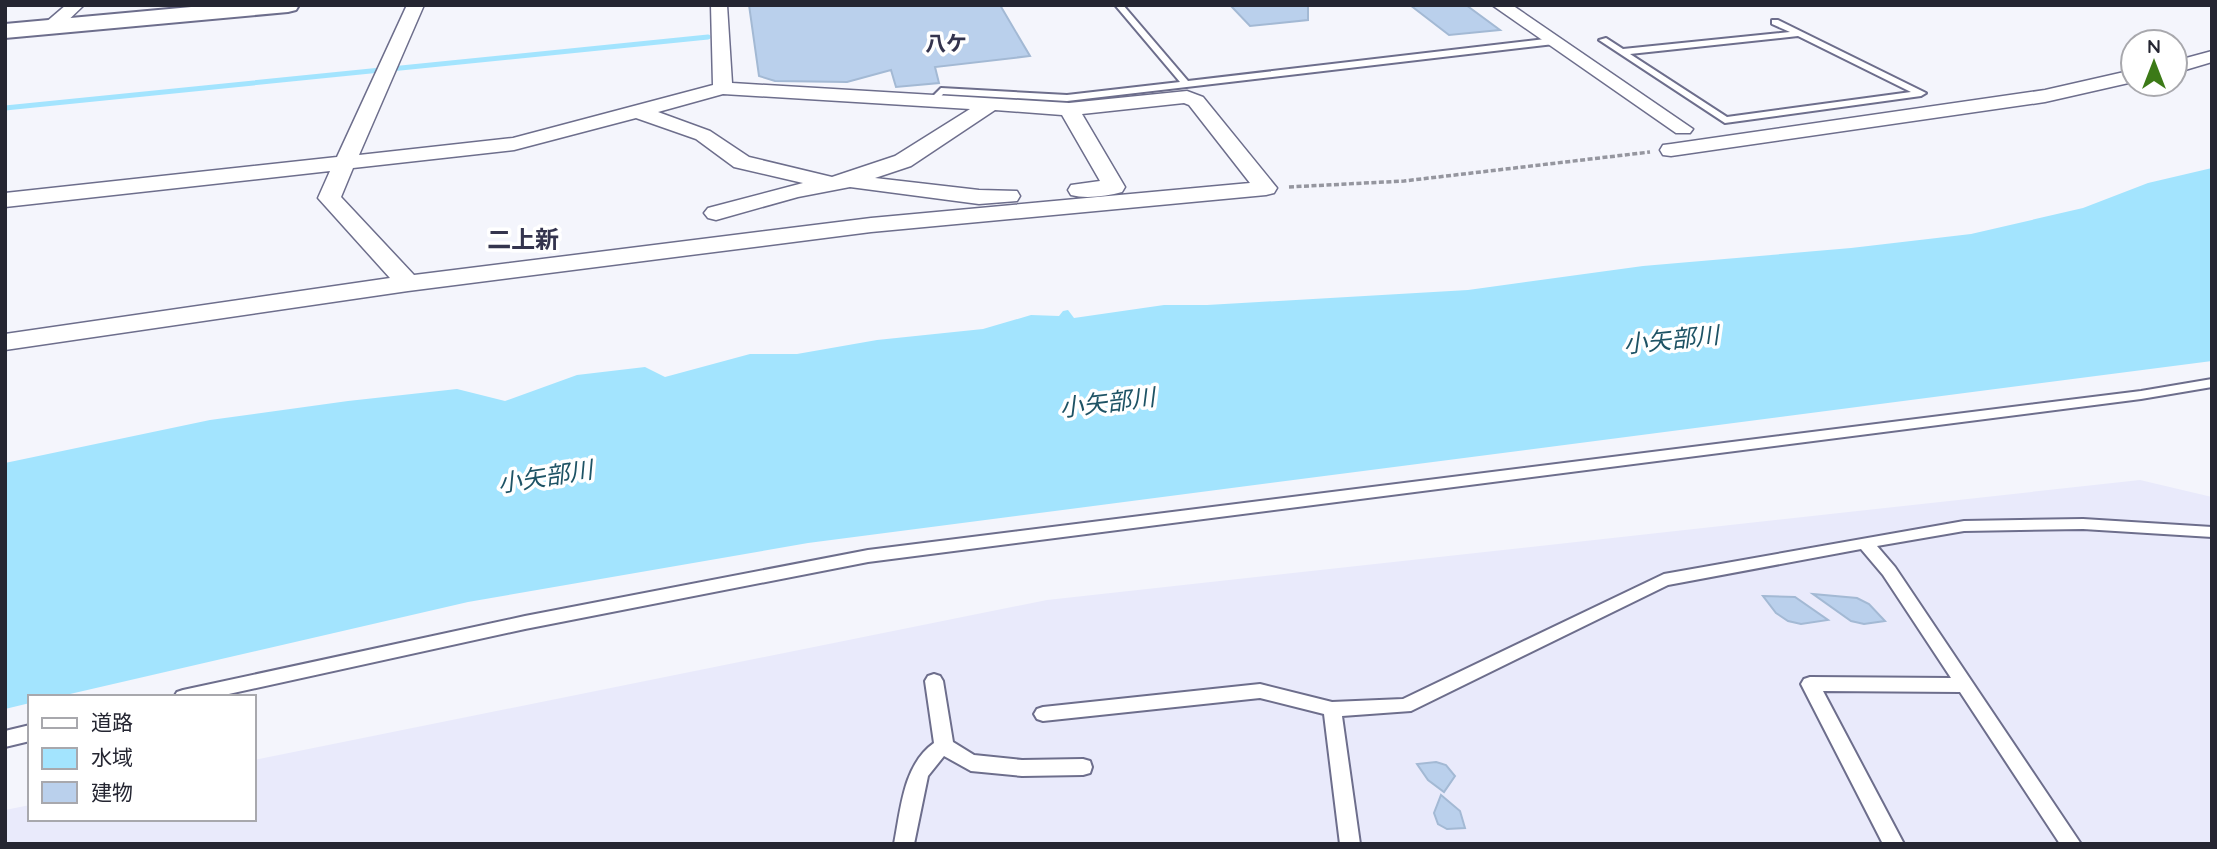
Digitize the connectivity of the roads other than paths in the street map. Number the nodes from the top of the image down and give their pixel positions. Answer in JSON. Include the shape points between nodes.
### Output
{"nodes":[{"id":1,"x":76,"y":5,"type":"edge"},
{"id":2,"x":288,"y":5,"type":"edge"},
{"id":3,"x":416,"y":5,"type":"edge"},
{"id":4,"x":719,"y":5,"type":"edge"},
{"id":5,"x":1119,"y":5,"type":"edge"},
{"id":6,"x":1500,"y":5,"type":"edge"},
{"id":7,"x":1775,"y":22,"type":"dead end"},
{"id":8,"x":51,"y":27,"type":"junction"},
{"id":9,"x":5,"y":31,"type":"edge"},
{"id":10,"x":1799,"y":33,"type":"junction"},
{"id":11,"x":1603,"y":40,"type":"dead end"},
{"id":12,"x":1553,"y":41,"type":"junction"},
{"id":13,"x":1622,"y":52,"type":"junction"},
{"id":14,"x":2212,"y":56,"type":"edge"},
{"id":15,"x":2189,"y":63,"type":"edge"},
{"id":16,"x":2119,"y":79,"type":"edge"},
{"id":17,"x":1186,"y":84,"type":"junction"},
{"id":18,"x":723,"y":88,"type":"junction"},
{"id":19,"x":933,"y":101,"type":"junction"},
{"id":20,"x":991,"y":104,"type":"junction"},
{"id":21,"x":1069,"y":109,"type":"junction"},
{"id":22,"x":637,"y":111,"type":"junction"},
{"id":23,"x":1683,"y":129,"type":"dead end"},
{"id":24,"x":1671,"y":150,"type":"road end"},
{"id":25,"x":343,"y":162,"type":"junction"},
{"id":26,"x":842,"y":181,"type":"junction"},
{"id":27,"x":5,"y":200,"type":"edge"},
{"id":28,"x":716,"y":213,"type":"dead end"},
{"id":29,"x":408,"y":283,"type":"junction"},
{"id":30,"x":5,"y":342,"type":"edge"},
{"id":31,"x":2212,"y":383,"type":"edge"},
{"id":32,"x":2212,"y":532,"type":"edge"},
{"id":33,"x":1865,"y":544,"type":"junction"},
{"id":34,"x":934,"y":681,"type":"dead end"},
{"id":35,"x":1965,"y":685,"type":"junction"},
{"id":36,"x":192,"y":695,"type":"edge"},
{"id":37,"x":1332,"y":709,"type":"junction"},
{"id":38,"x":1043,"y":714,"type":"dead end"},
{"id":39,"x":28,"y":733,"type":"edge"},
{"id":40,"x":5,"y":738,"type":"edge"},
{"id":41,"x":944,"y":747,"type":"junction"},
{"id":42,"x":1083,"y":767,"type":"dead end"},
{"id":43,"x":904,"y":844,"type":"edge"},
{"id":44,"x":1350,"y":844,"type":"edge"},
{"id":45,"x":1894,"y":844,"type":"edge"},
{"id":46,"x":2071,"y":844,"type":"edge"}],
"edges":[{"from":1,"to":8,"type":"street"},
{"from":2,"to":8,"type":"main road"},
{"from":3,"to":25,"type":"street"},
{"from":4,"to":18,"type":"street"},
{"from":5,"to":17,"type":"lane"},
{"from":6,"to":12,"type":"street"},
{"from":7,"to":10,"type":"lane"},
{"from":8,"to":9,"type":"main road"},
{"from":10,"to":13,"type":"lane"},
{"from":10,"to":13,"type":"lane","via":[[1921,93],[1725,120]]},
{"from":11,"to":13,"type":"lane"},
{"from":12,"to":17,"type":"lane"},
{"from":12,"to":23,"type":"street"},
{"from":14,"to":15,"type":"street"},
{"from":16,"to":24,"type":"street","via":[[2045,96]]},
{"from":17,"to":19,"type":"lane","via":[[1067,98],[941,90]]},
{"from":18,"to":19,"type":"street"},
{"from":18,"to":22,"type":"street"},
{"from":19,"to":20,"type":"street"},
{"from":20,"to":21,"type":"street"},
{"from":20,"to":26,"type":"street","via":[[903,161]]},
{"from":21,"to":26,"type":"street","via":[[1114,187],[979,197]]},
{"from":21,"to":29,"type":"street","via":[[1175,96],[1196,101],[1266,188],[871,225]]},
{"from":22,"to":25,"type":"street","via":[[514,144]]},
{"from":22,"to":26,"type":"street","via":[[703,135],[742,162]]},
{"from":25,"to":27,"type":"street"},
{"from":25,"to":29,"type":"street","via":[[329,198]]},
{"from":26,"to":28,"type":"street"},
{"from":29,"to":30,"type":"street"},
{"from":31,"to":36,"type":"lane","via":[[868,556],[354,657]]},
{"from":32,"to":33,"type":"lane","via":[[2082,524],[1964,526]]},
{"from":33,"to":35,"type":"lane","via":[[1889,571]]},
{"from":33,"to":37,"type":"lane","via":[[1664,580],[1405,706]]},
{"from":34,"to":41,"type":"lane"},
{"from":35,"to":45,"type":"lane","via":[[1810,684]]},
{"from":35,"to":46,"type":"lane"},
{"from":37,"to":38,"type":"lane","via":[[1260,691]]},
{"from":37,"to":44,"type":"lane"},
{"from":39,"to":40,"type":"lane"},
{"from":41,"to":42,"type":"lane","via":[[971,763]]},
{"from":41,"to":43,"type":"lane","via":[[933,752],[918,774]]}]}
